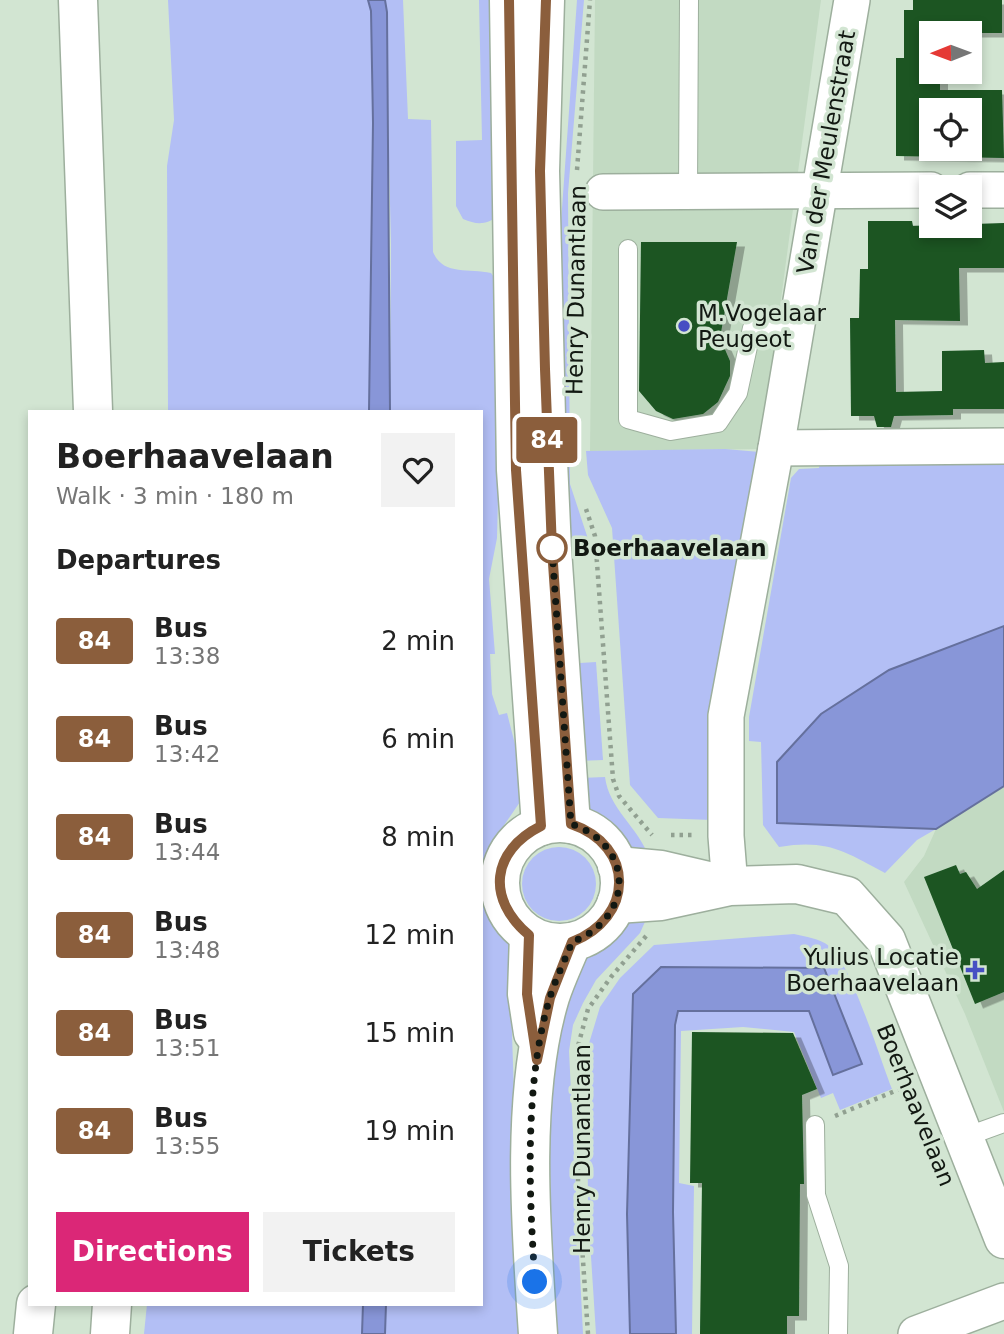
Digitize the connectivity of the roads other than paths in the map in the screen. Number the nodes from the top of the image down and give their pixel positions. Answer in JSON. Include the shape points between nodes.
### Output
{"nodes":[{"id":1,"x":78,"y":0,"type":"edge"},
{"id":2,"x":509,"y":0,"type":"edge"},
{"id":3,"x":545,"y":0,"type":"edge"},
{"id":4,"x":689,"y":0,"type":"edge"},
{"id":5,"x":852,"y":0,"type":"edge"},
{"id":6,"x":589,"y":187,"type":"road end"},
{"id":7,"x":821,"y":190,"type":"junction"},
{"id":8,"x":919,"y":190,"type":"edge"},
{"id":9,"x":982,"y":190,"type":"edge"},
{"id":10,"x":1004,"y":190,"type":"edge"},
{"id":11,"x":688,"y":192,"type":"junction"},
{"id":12,"x":628,"y":249,"type":"dead end"},
{"id":13,"x":794,"y":336,"type":"junction"},
{"id":14,"x":89,"y":343,"type":"junction"},
{"id":15,"x":86,"y":410,"type":"edge"},
{"id":16,"x":93,"y":410,"type":"edge"},
{"id":17,"x":1004,"y":446,"type":"edge"},
{"id":18,"x":776,"y":448,"type":"junction"},
{"id":19,"x":556,"y":825,"type":"junction"},
{"id":20,"x":617,"y":866,"type":"junction"},
{"id":21,"x":658,"y":869,"type":"junction"},
{"id":22,"x":730,"y":886,"type":"junction"},
{"id":23,"x":615,"y":904,"type":"junction"},
{"id":24,"x":529,"y":935,"type":"junction"},
{"id":25,"x":572,"y":942,"type":"junction"},
{"id":26,"x":537,"y":1060,"type":"junction"},
{"id":27,"x":1004,"y":1123,"type":"edge"},
{"id":28,"x":815,"y":1125,"type":"road end"},
{"id":29,"x":965,"y":1137,"type":"junction"},
{"id":30,"x":1004,"y":1239,"type":"edge"},
{"id":31,"x":1004,"y":1301,"type":"edge"},
{"id":32,"x":36,"y":1306,"type":"edge"},
{"id":33,"x":112,"y":1306,"type":"edge"},
{"id":34,"x":33,"y":1334,"type":"edge"},
{"id":35,"x":110,"y":1334,"type":"edge"},
{"id":36,"x":538,"y":1334,"type":"edge"},
{"id":37,"x":838,"y":1334,"type":"edge"},
{"id":38,"x":916,"y":1334,"type":"edge"}],
"edges":[{"from":1,"to":14,"type":"main road"},
{"from":2,"to":19,"type":"main road","via":[[516,470]]},
{"from":3,"to":19,"type":"main road","name":"Henry Dunantlaan","via":[[540,171]]},
{"from":4,"to":11,"type":"lane"},
{"from":5,"to":7,"type":"street","name":"Van der Meulenstraat"},
{"from":6,"to":11,"type":"street"},
{"from":7,"to":8,"type":"street"},
{"from":7,"to":11,"type":"street"},
{"from":7,"to":13,"type":"street","name":"Van der Meulenstraat"},
{"from":9,"to":10,"type":"street"},
{"from":12,"to":13,"type":"lane","via":[[628,419],[671,431],[718,423],[738,393],[752,328]]},
{"from":13,"to":18,"type":"street","name":"Van der Meulenstraat"},
{"from":14,"to":15,"type":"main road"},
{"from":14,"to":16,"type":"main road"},
{"from":17,"to":18,"type":"street"},
{"from":18,"to":22,"type":"street","name":"Van der Meulenstraat","via":[[726,716]]},
{"from":19,"to":20,"type":"main road","via":[[600,839]]},
{"from":19,"to":24,"type":"main road","via":[[524,835],[510,849],[501,876],[503,905]]},
{"from":20,"to":21,"type":"main road","name":"Boerhaavelaan"},
{"from":20,"to":23,"type":"main road","via":[[620,886]]},
{"from":21,"to":22,"type":"main road","name":"Boerhaavelaan"},
{"from":21,"to":23,"type":"main road","name":"Boerhaavelaan"},
{"from":22,"to":29,"type":"main road","name":"Boerhaavelaan","via":[[797,884],[846,896],[886,940]]},
{"from":23,"to":25,"type":"main road","via":[[605,922]]},
{"from":24,"to":25,"type":"main road"},
{"from":24,"to":26,"type":"main road","name":"Henry Dunantlaan","via":[[527,994]]},
{"from":25,"to":26,"type":"main road","name":"Henry Dunantlaan","via":[[550,998]]},
{"from":26,"to":36,"type":"main road","name":"Henry Dunantlaan","via":[[532,1149]]},
{"from":27,"to":29,"type":"lane"},
{"from":28,"to":37,"type":"lane","via":[[816,1195],[839,1266]]},
{"from":29,"to":30,"type":"main road","name":"Boerhaavelaan"},
{"from":31,"to":38,"type":"street"},
{"from":32,"to":34,"type":"main road"},
{"from":33,"to":35,"type":"main road"}]}
